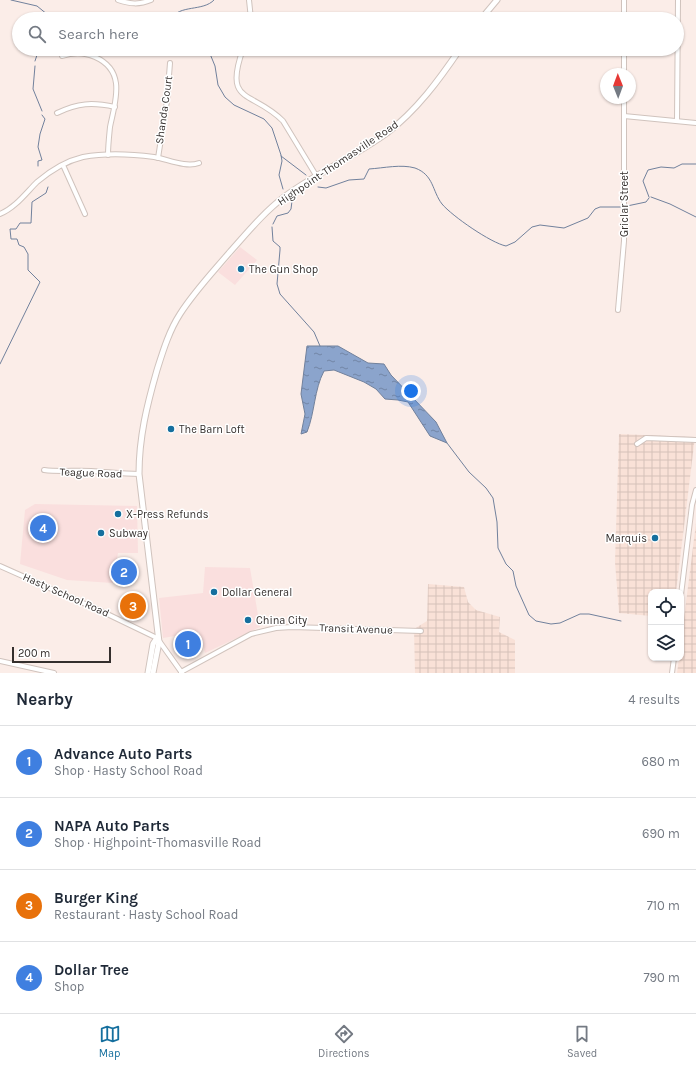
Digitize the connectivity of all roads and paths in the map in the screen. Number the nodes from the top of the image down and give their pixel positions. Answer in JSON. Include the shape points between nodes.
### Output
{"nodes":[{"id":1,"x":118,"y":0,"type":"edge"},
{"id":2,"x":151,"y":0,"type":"edge"},
{"id":3,"x":249,"y":0,"type":"edge"},
{"id":4,"x":497,"y":0,"type":"edge"},
{"id":5,"x":624,"y":0,"type":"edge"},
{"id":6,"x":678,"y":0,"type":"edge"},
{"id":7,"x":250,"y":12,"type":"edge"},
{"id":8,"x":487,"y":12,"type":"edge"},
{"id":9,"x":624,"y":12,"type":"edge"},
{"id":10,"x":678,"y":12,"type":"edge"},
{"id":11,"x":92,"y":56,"type":"edge"},
{"id":12,"x":240,"y":56,"type":"edge"},
{"id":13,"x":455,"y":56,"type":"edge"},
{"id":14,"x":624,"y":56,"type":"edge"},
{"id":15,"x":678,"y":56,"type":"edge"},
{"id":16,"x":170,"y":63,"type":"dead end"},
{"id":17,"x":624,"y":68,"type":"edge"},
{"id":18,"x":624,"y":104,"type":"edge"},
{"id":19,"x":115,"y":107,"type":"junction"},
{"id":20,"x":57,"y":113,"type":"dead end"},
{"id":21,"x":624,"y":116,"type":"junction"},
{"id":22,"x":677,"y":121,"type":"junction"},
{"id":23,"x":696,"y":123,"type":"edge"},
{"id":24,"x":108,"y":155,"type":"junction"},
{"id":25,"x":158,"y":158,"type":"junction"},
{"id":26,"x":199,"y":163,"type":"dead end"},
{"id":27,"x":63,"y":165,"type":"junction"},
{"id":28,"x":317,"y":177,"type":"junction"},
{"id":29,"x":0,"y":214,"type":"edge"},
{"id":30,"x":85,"y":214,"type":"dead end"},
{"id":31,"x":618,"y":310,"type":"dead end"},
{"id":32,"x":696,"y":440,"type":"edge"},
{"id":33,"x":637,"y":444,"type":"dead end"},
{"id":34,"x":44,"y":470,"type":"dead end"},
{"id":35,"x":139,"y":474,"type":"junction"},
{"id":36,"x":696,"y":490,"type":"edge"},
{"id":37,"x":0,"y":566,"type":"edge"},
{"id":38,"x":682,"y":589,"type":"edge"},
{"id":39,"x":421,"y":632,"type":"dead end"},
{"id":40,"x":157,"y":638,"type":"junction"},
{"id":41,"x":0,"y":661,"type":"edge"},
{"id":42,"x":674,"y":661,"type":"edge"},
{"id":43,"x":54,"y":673,"type":"edge"},
{"id":44,"x":148,"y":673,"type":"edge"},
{"id":45,"x":153,"y":673,"type":"edge"},
{"id":46,"x":182,"y":673,"type":"edge"},
{"id":47,"x":672,"y":673,"type":"edge"}],
"edges":[{"from":1,"to":2,"type":"street","via":[[140,4]]},
{"from":3,"to":7,"type":"street"},
{"from":4,"to":8,"type":"main road"},
{"from":5,"to":9,"type":"street"},
{"from":6,"to":10,"type":"street"},
{"from":11,"to":19,"type":"street","via":[[108,66],[114,76],[117,86]]},
{"from":12,"to":28,"type":"street","via":[[235,76],[237,88],[283,121]]},
{"from":13,"to":28,"type":"main road","name":"Highpoint-Thomasville Road","via":[[435,84],[405,118],[387,133]]},
{"from":14,"to":17,"type":"street"},
{"from":15,"to":22,"type":"street"},
{"from":16,"to":25,"type":"street","name":"Shanda Court"},
{"from":18,"to":21,"type":"street","name":"Griclar Street"},
{"from":19,"to":20,"type":"street","via":[[85,103]]},
{"from":19,"to":24,"type":"street"},
{"from":21,"to":22,"type":"street"},
{"from":21,"to":31,"type":"street","name":"Griclar Street","via":[[624,241]]},
{"from":22,"to":23,"type":"street"},
{"from":24,"to":25,"type":"street"},
{"from":24,"to":27,"type":"street","via":[[82,158]]},
{"from":25,"to":26,"type":"street","via":[[192,165]]},
{"from":27,"to":29,"type":"street","via":[[46,175]]},
{"from":27,"to":30,"type":"street"},
{"from":28,"to":35,"type":"main road","name":"Highpoint-Thomasville Road","via":[[284,197],[257,222],[194,294],[180,314],[166,342],[146,411],[139,453]]},
{"from":32,"to":33,"type":"street","via":[[646,438]]},
{"from":34,"to":35,"type":"street","name":"Teague Road"},
{"from":35,"to":40,"type":"main road","name":"Highpoint-Thomasville Road"},
{"from":36,"to":38,"type":"street"},
{"from":37,"to":40,"type":"street","name":"Hasty School Road"},
{"from":39,"to":46,"type":"street","name":"Transit Avenue","via":[[292,627],[262,630]]},
{"from":40,"to":44,"type":"main road","name":"Highpoint-Thomasville Road","via":[[153,644]]},
{"from":40,"to":45,"type":"main road","name":"Highpoint-Thomasville Road","via":[[159,642]]},
{"from":40,"to":46,"type":"street"},
{"from":41,"to":43,"type":"street"},
{"from":42,"to":47,"type":"street"}]}
